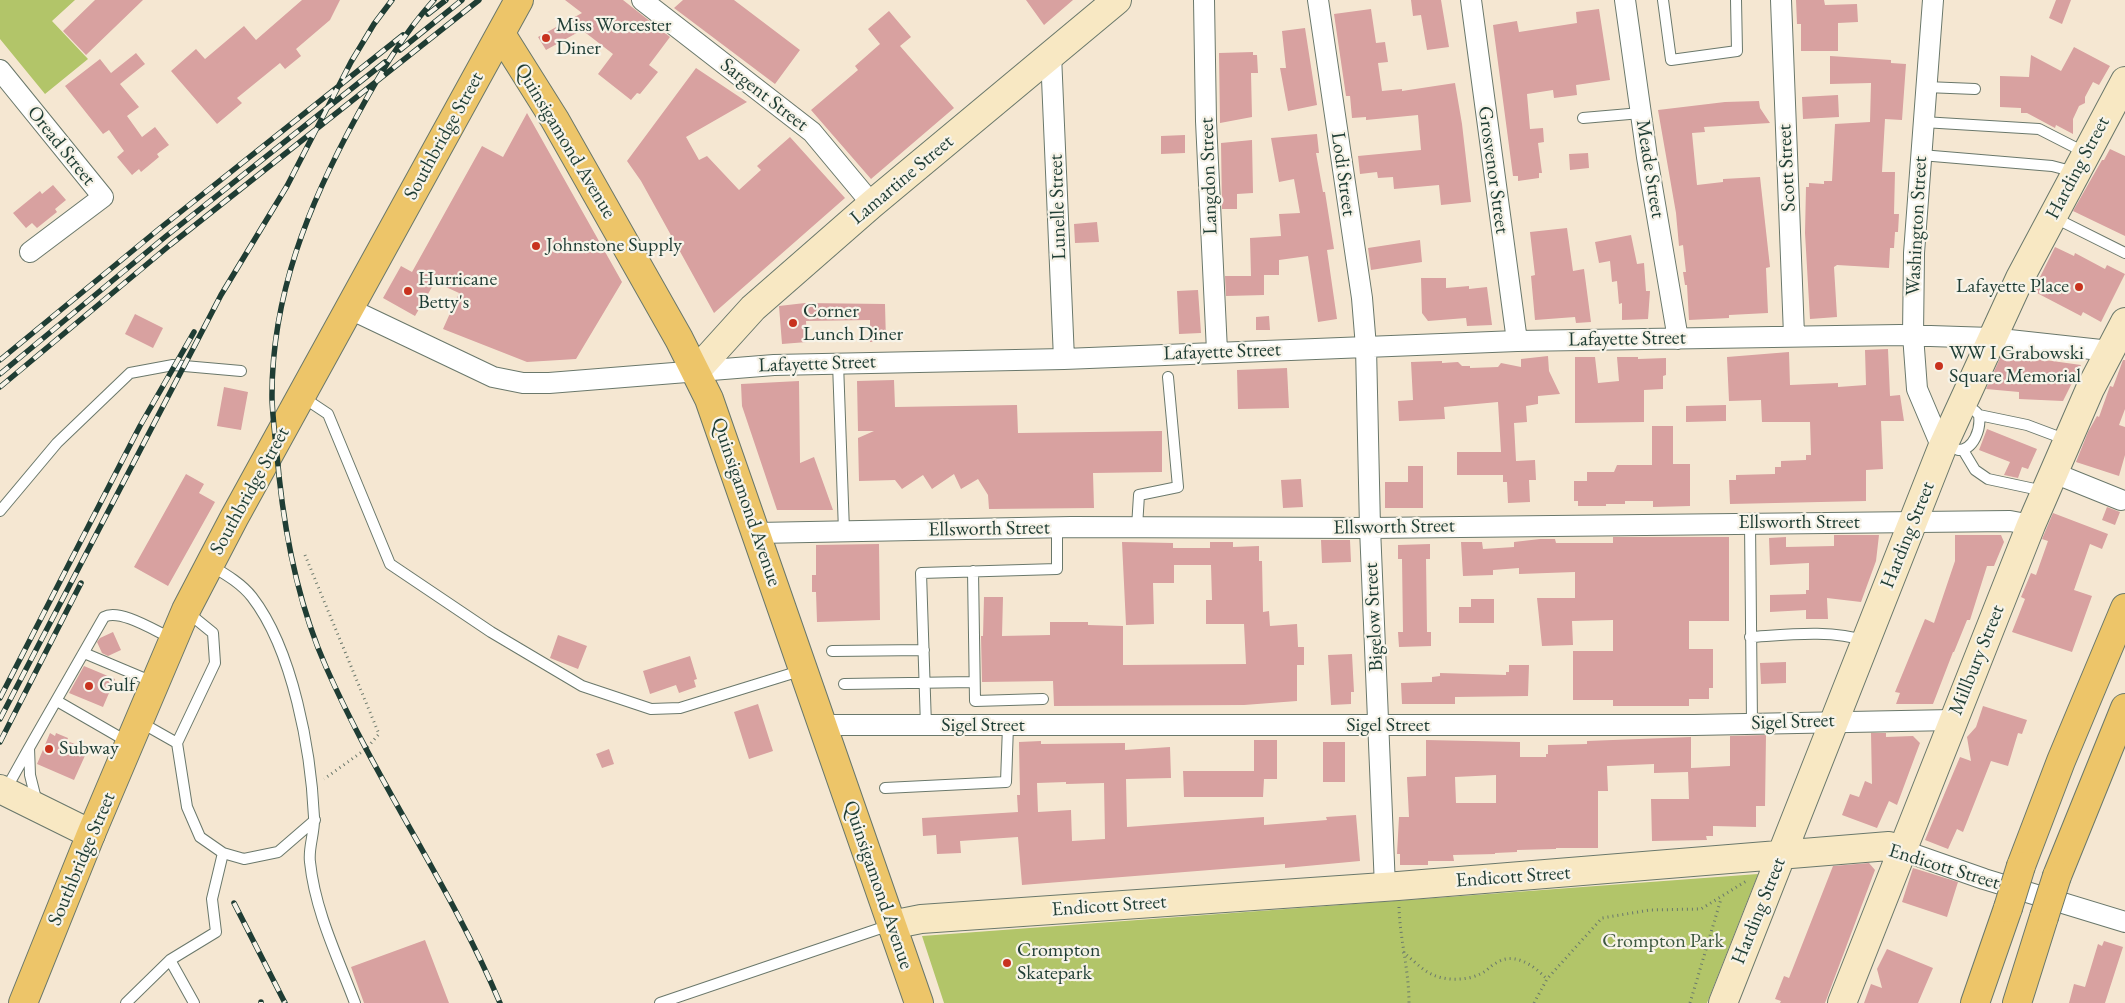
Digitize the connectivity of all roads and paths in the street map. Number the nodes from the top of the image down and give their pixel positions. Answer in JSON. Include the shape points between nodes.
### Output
{"nodes":[{"id":1,"x":519,"y":0,"type":"edge"},
{"id":2,"x":1117,"y":0,"type":"edge"},
{"id":3,"x":1204,"y":0,"type":"edge"},
{"id":4,"x":1318,"y":0,"type":"edge"},
{"id":5,"x":1471,"y":0,"type":"edge"},
{"id":6,"x":1625,"y":0,"type":"edge"},
{"id":7,"x":1663,"y":0,"type":"edge"},
{"id":8,"x":1736,"y":0,"type":"edge"},
{"id":9,"x":1781,"y":0,"type":"edge"},
{"id":10,"x":1933,"y":0,"type":"edge"},
{"id":11,"x":654,"y":3,"type":"edge"},
{"id":12,"x":501,"y":34,"type":"junction"},
{"id":13,"x":1051,"y":55,"type":"junction"},
{"id":14,"x":0,"y":70,"type":"edge"},
{"id":15,"x":2125,"y":81,"type":"edge"},
{"id":16,"x":1926,"y":87,"type":"junction"},
{"id":17,"x":1975,"y":89,"type":"dead end"},
{"id":18,"x":1641,"y":113,"type":"junction"},
{"id":19,"x":1583,"y":118,"type":"dead end"},
{"id":20,"x":1923,"y":122,"type":"junction"},
{"id":21,"x":1921,"y":155,"type":"junction"},
{"id":22,"x":2081,"y":162,"type":"junction"},
{"id":23,"x":872,"y":204,"type":"junction"},
{"id":24,"x":2052,"y":216,"type":"junction"},
{"id":25,"x":30,"y":252,"type":"dead end"},
{"id":26,"x":2125,"y":253,"type":"edge"},
{"id":27,"x":350,"y":309,"type":"junction"},
{"id":28,"x":2125,"y":322,"type":"edge"},
{"id":29,"x":1794,"y":335,"type":"junction"},
{"id":30,"x":1913,"y":336,"type":"junction"},
{"id":31,"x":1678,"y":338,"type":"junction"},
{"id":32,"x":1990,"y":338,"type":"junction"},
{"id":33,"x":1517,"y":341,"type":"junction"},
{"id":34,"x":1366,"y":348,"type":"junction"},
{"id":35,"x":1217,"y":351,"type":"junction"},
{"id":36,"x":2110,"y":351,"type":"junction"},
{"id":37,"x":1064,"y":359,"type":"junction"},
{"id":38,"x":838,"y":363,"type":"junction"},
{"id":39,"x":242,"y":371,"type":"dead end"},
{"id":40,"x":696,"y":371,"type":"junction"},
{"id":41,"x":1168,"y":377,"type":"dead end"},
{"id":42,"x":301,"y":396,"type":"junction"},
{"id":43,"x":1970,"y":411,"type":"junction"},
{"id":44,"x":2068,"y":440,"type":"junction"},
{"id":45,"x":1952,"y":449,"type":"junction"},
{"id":46,"x":2050,"y":482,"type":"junction"},
{"id":47,"x":2121,"y":500,"type":"dead end"},
{"id":48,"x":0,"y":511,"type":"edge"},
{"id":49,"x":1914,"y":522,"type":"junction"},
{"id":50,"x":1750,"y":523,"type":"junction"},
{"id":51,"x":2031,"y":525,"type":"junction"},
{"id":52,"x":1137,"y":527,"type":"junction"},
{"id":53,"x":1057,"y":528,"type":"junction"},
{"id":54,"x":1370,"y":528,"type":"junction"},
{"id":55,"x":844,"y":531,"type":"junction"},
{"id":56,"x":756,"y":533,"type":"junction"},
{"id":57,"x":305,"y":555,"type":"dead end"},
{"id":58,"x":210,"y":564,"type":"junction"},
{"id":59,"x":973,"y":571,"type":"junction"},
{"id":60,"x":2125,"y":608,"type":"edge"},
{"id":61,"x":186,"y":610,"type":"junction"},
{"id":62,"x":1750,"y":637,"type":"junction"},
{"id":63,"x":173,"y":639,"type":"junction"},
{"id":64,"x":1866,"y":641,"type":"junction"},
{"id":65,"x":924,"y":650,"type":"junction"},
{"id":66,"x":832,"y":651,"type":"dead end"},
{"id":67,"x":84,"y":653,"type":"junction"},
{"id":68,"x":804,"y":670,"type":"junction"},
{"id":69,"x":154,"y":682,"type":"junction"},
{"id":70,"x":925,"y":682,"type":"junction"},
{"id":71,"x":974,"y":682,"type":"junction"},
{"id":72,"x":844,"y":684,"type":"dead end"},
{"id":73,"x":1043,"y":699,"type":"dead end"},
{"id":74,"x":57,"y":701,"type":"junction"},
{"id":75,"x":2125,"y":708,"type":"edge"},
{"id":76,"x":1953,"y":720,"type":"junction"},
{"id":77,"x":1833,"y":721,"type":"junction"},
{"id":78,"x":1752,"y":723,"type":"junction"},
{"id":79,"x":824,"y":725,"type":"junction"},
{"id":80,"x":926,"y":726,"type":"junction"},
{"id":81,"x":1008,"y":726,"type":"junction"},
{"id":82,"x":1379,"y":726,"type":"junction"},
{"id":83,"x":134,"y":733,"type":"junction"},
{"id":84,"x":2125,"y":740,"type":"edge"},
{"id":85,"x":177,"y":744,"type":"junction"},
{"id":86,"x":29,"y":748,"type":"junction"},
{"id":87,"x":312,"y":784,"type":"junction"},
{"id":88,"x":885,"y":788,"type":"dead end"},
{"id":89,"x":3,"y":790,"type":"edge"},
{"id":90,"x":38,"y":808,"type":"junction"},
{"id":91,"x":315,"y":820,"type":"junction"},
{"id":92,"x":91,"y":834,"type":"junction"},
{"id":93,"x":1904,"y":851,"type":"junction"},
{"id":94,"x":223,"y":853,"type":"junction"},
{"id":95,"x":1781,"y":855,"type":"junction"},
{"id":96,"x":2057,"y":876,"type":"junction"},
{"id":97,"x":1751,"y":879,"type":"dead end"},
{"id":98,"x":1392,"y":893,"type":"junction"},
{"id":99,"x":1721,"y":898,"type":"junction"},
{"id":100,"x":2125,"y":922,"type":"edge"},
{"id":101,"x":891,"y":925,"type":"junction"},
{"id":102,"x":1403,"y":952,"type":"junction"},
{"id":103,"x":170,"y":960,"type":"junction"},
{"id":104,"x":1547,"y":979,"type":"junction"},
{"id":105,"x":23,"y":1003,"type":"edge"},
{"id":106,"x":126,"y":1003,"type":"edge"},
{"id":107,"x":194,"y":1003,"type":"edge"},
{"id":108,"x":355,"y":1003,"type":"edge"},
{"id":109,"x":660,"y":1003,"type":"edge"},
{"id":110,"x":919,"y":1003,"type":"edge"},
{"id":111,"x":1409,"y":1003,"type":"edge"},
{"id":112,"x":1534,"y":1003,"type":"edge"},
{"id":113,"x":1690,"y":1003,"type":"edge"},
{"id":114,"x":1723,"y":1003,"type":"edge"},
{"id":115,"x":1842,"y":1003,"type":"edge"},
{"id":116,"x":1975,"y":1003,"type":"edge"},
{"id":117,"x":2016,"y":1003,"type":"edge"}],
"edges":[{"from":1,"to":12,"type":"main road","name":"Southbridge Street"},
{"from":2,"to":13,"type":"main road","name":"Lamartine Street"},
{"from":3,"to":35,"type":"street","name":"Langdon Street"},
{"from":4,"to":34,"type":"street","name":"Lodi Street","via":[[1362,298]]},
{"from":5,"to":33,"type":"street","name":"Grosvenor Street"},
{"from":6,"to":18,"type":"street","name":"Meade Street"},
{"from":7,"to":8,"type":"lane","via":[[1671,60],[1737,51]]},
{"from":9,"to":29,"type":"street","name":"Scott Street"},
{"from":10,"to":16,"type":"street","name":"Washington Street"},
{"from":11,"to":23,"type":"street","name":"Sargent Street","via":[[812,132]]},
{"from":12,"to":27,"type":"main road","name":"Southbridge Street"},
{"from":12,"to":40,"type":"main road","name":"Quinsigamond Avenue","via":[[554,120]]},
{"from":13,"to":23,"type":"main road","name":"Lamartine Street"},
{"from":13,"to":37,"type":"street","name":"Lunelle Street"},
{"from":14,"to":25,"type":"street","name":"Oread Street","via":[[103,197]]},
{"from":15,"to":22,"type":"main road","name":"Harding Street"},
{"from":16,"to":17,"type":"lane"},
{"from":16,"to":20,"type":"street","name":"Washington Street"},
{"from":18,"to":19,"type":"lane"},
{"from":18,"to":31,"type":"street","name":"Meade Street"},
{"from":20,"to":21,"type":"street","name":"Washington Street"},
{"from":20,"to":22,"type":"lane","via":[[2039,129]]},
{"from":21,"to":22,"type":"lane","via":[[2052,166]]},
{"from":21,"to":30,"type":"street","name":"Washington Street","via":[[1914,253]]},
{"from":22,"to":24,"type":"main road","name":"Harding Street"},
{"from":23,"to":40,"type":"main road","name":"Lamartine Street","via":[[753,308]]},
{"from":24,"to":26,"type":"lane"},
{"from":24,"to":32,"type":"main road","name":"Harding Street"},
{"from":27,"to":40,"type":"street","name":"Lafayette Street","via":[[483,373],[512,382],[549,383]]},
{"from":27,"to":42,"type":"main road","name":"Southbridge Street"},
{"from":28,"to":36,"type":"main road","name":"Millbury Street"},
{"from":29,"to":30,"type":"street","name":"Lafayette Street"},
{"from":29,"to":31,"type":"street","name":"Lafayette Street"},
{"from":30,"to":32,"type":"street","name":"Lafayette Street"},
{"from":30,"to":45,"type":"street","name":"Washington Street","via":[[1917,389]]},
{"from":31,"to":33,"type":"street","name":"Lafayette Street"},
{"from":32,"to":36,"type":"street","name":"Lafayette Street"},
{"from":32,"to":43,"type":"main road","name":"Harding Street"},
{"from":33,"to":34,"type":"street","name":"Lafayette Street"},
{"from":34,"to":35,"type":"street","name":"Lafayette Street"},
{"from":34,"to":54,"type":"street","name":"Bigelow Street"},
{"from":35,"to":37,"type":"street","name":"Lafayette Street"},
{"from":36,"to":44,"type":"main road","name":"Millbury Street"},
{"from":37,"to":38,"type":"street","name":"Lafayette Street"},
{"from":38,"to":40,"type":"street","name":"Lafayette Street"},
{"from":38,"to":55,"type":"lane"},
{"from":39,"to":48,"type":"lane","via":[[174,365],[130,373],[58,443]]},
{"from":40,"to":56,"type":"main road","name":"Quinsigamond Avenue","via":[[718,422]]},
{"from":41,"to":52,"type":"lane","via":[[1178,488],[1139,495]]},
{"from":42,"to":58,"type":"main road","name":"Southbridge Street"},
{"from":42,"to":68,"type":"lane","via":[[328,414],[390,564],[491,632],[582,686],[651,709],[680,708]]},
{"from":43,"to":44,"type":"lane","via":[[2027,425]]},
{"from":43,"to":45,"type":"main road","name":"Harding Street"},
{"from":44,"to":46,"type":"main road","name":"Millbury Street"},
{"from":45,"to":46,"type":"lane","via":[[1988,479]]},
{"from":45,"to":49,"type":"main road","name":"Harding Street"},
{"from":46,"to":47,"type":"street"},
{"from":46,"to":51,"type":"main road","name":"Millbury Street"},
{"from":49,"to":50,"type":"street","name":"Ellsworth Street"},
{"from":49,"to":51,"type":"street","name":"Ellsworth Street"},
{"from":49,"to":64,"type":"main road","name":"Harding Street"},
{"from":50,"to":54,"type":"street","name":"Ellsworth Street"},
{"from":50,"to":62,"type":"lane"},
{"from":51,"to":76,"type":"main road","name":"Millbury Street"},
{"from":52,"to":53,"type":"street","name":"Ellsworth Street"},
{"from":52,"to":54,"type":"street","name":"Ellsworth Street"},
{"from":53,"to":55,"type":"street","name":"Ellsworth Street"},
{"from":53,"to":59,"type":"lane","via":[[1057,570]]},
{"from":54,"to":82,"type":"street","name":"Bigelow Street"},
{"from":55,"to":56,"type":"street","name":"Ellsworth Street"},
{"from":56,"to":68,"type":"main road","name":"Quinsigamond Avenue"},
{"from":57,"to":87,"type":"path","via":[[379,734],[366,749],[342,767]]},
{"from":58,"to":61,"type":"main road","name":"Southbridge Street"},
{"from":58,"to":87,"type":"lane","via":[[237,582],[252,597],[277,638],[300,715]]},
{"from":59,"to":65,"type":"lane","via":[[921,572]]},
{"from":59,"to":71,"type":"lane"},
{"from":60,"to":116,"type":"main road","bridge":true,"via":[[2064,752]]},
{"from":61,"to":63,"type":"main road","name":"Southbridge Street"},
{"from":61,"to":85,"type":"lane","via":[[213,633],[214,663]]},
{"from":62,"to":64,"type":"lane","via":[[1853,636]]},
{"from":62,"to":78,"type":"lane"},
{"from":63,"to":67,"type":"lane","via":[[123,616],[110,614],[104,617]]},
{"from":63,"to":69,"type":"main road","name":"Southbridge Street"},
{"from":64,"to":77,"type":"main road","name":"Harding Street"},
{"from":65,"to":66,"type":"lane"},
{"from":65,"to":70,"type":"lane"},
{"from":67,"to":69,"type":"lane"},
{"from":67,"to":74,"type":"lane"},
{"from":68,"to":79,"type":"main road","name":"Quinsigamond Avenue"},
{"from":69,"to":83,"type":"main road","name":"Southbridge Street"},
{"from":70,"to":71,"type":"lane"},
{"from":70,"to":72,"type":"lane"},
{"from":70,"to":80,"type":"lane"},
{"from":71,"to":73,"type":"lane","via":[[975,700]]},
{"from":74,"to":83,"type":"lane"},
{"from":74,"to":86,"type":"lane"},
{"from":75,"to":96,"type":"main road"},
{"from":76,"to":77,"type":"street","name":"Sigel Street"},
{"from":76,"to":93,"type":"main road","name":"Millbury Street"},
{"from":77,"to":78,"type":"street","name":"Sigel Street"},
{"from":77,"to":95,"type":"main road","name":"Harding Street"},
{"from":78,"to":82,"type":"street","name":"Sigel Street"},
{"from":79,"to":80,"type":"street","name":"Sigel Street"},
{"from":79,"to":101,"type":"main road","name":"Quinsigamond Avenue"},
{"from":80,"to":81,"type":"street","name":"Sigel Street"},
{"from":81,"to":82,"type":"street","name":"Sigel Street"},
{"from":81,"to":88,"type":"lane","via":[[1006,782]]},
{"from":82,"to":98,"type":"street","name":"Bigelow Street"},
{"from":83,"to":85,"type":"lane"},
{"from":83,"to":92,"type":"main road","name":"Southbridge Street"},
{"from":84,"to":96,"type":"main road"},
{"from":85,"to":94,"type":"lane","via":[[187,806],[200,837]]},
{"from":86,"to":89,"type":"lane"},
{"from":86,"to":90,"type":"lane","via":[[30,775]]},
{"from":87,"to":91,"type":"lane"},
{"from":89,"to":90,"type":"main road"},
{"from":90,"to":92,"type":"main road"},
{"from":91,"to":94,"type":"lane","via":[[278,852],[244,859]]},
{"from":91,"to":108,"type":"lane","via":[[310,861],[316,890]]},
{"from":92,"to":105,"type":"main road","name":"Southbridge Street"},
{"from":93,"to":95,"type":"main road","name":"Endicott Street","via":[[1889,846]]},
{"from":93,"to":100,"type":"street","name":"Endicott Street"},
{"from":93,"to":115,"type":"main road","name":"Millbury Street"},
{"from":94,"to":103,"type":"lane","via":[[212,898],[216,932]]},
{"from":95,"to":98,"type":"main road","name":"Endicott Street"},
{"from":95,"to":114,"type":"main road","name":"Harding Street"},
{"from":96,"to":117,"type":"main road","bridge":true},
{"from":97,"to":99,"type":"path"},
{"from":98,"to":101,"type":"main road","name":"Endicott Street","via":[[921,919]]},
{"from":98,"to":102,"type":"path"},
{"from":99,"to":104,"type":"path","via":[[1701,909],[1650,910],[1602,918]]},
{"from":99,"to":113,"type":"path"},
{"from":101,"to":109,"type":"lane"},
{"from":101,"to":110,"type":"main road","name":"Quinsigamond Avenue"},
{"from":102,"to":104,"type":"path","via":[[1430,974],[1447,979],[1480,974],[1509,958],[1533,965]]},
{"from":102,"to":111,"type":"path","via":[[1409,978]]},
{"from":103,"to":106,"type":"lane"},
{"from":103,"to":107,"type":"lane"},
{"from":104,"to":112,"type":"path"}]}
